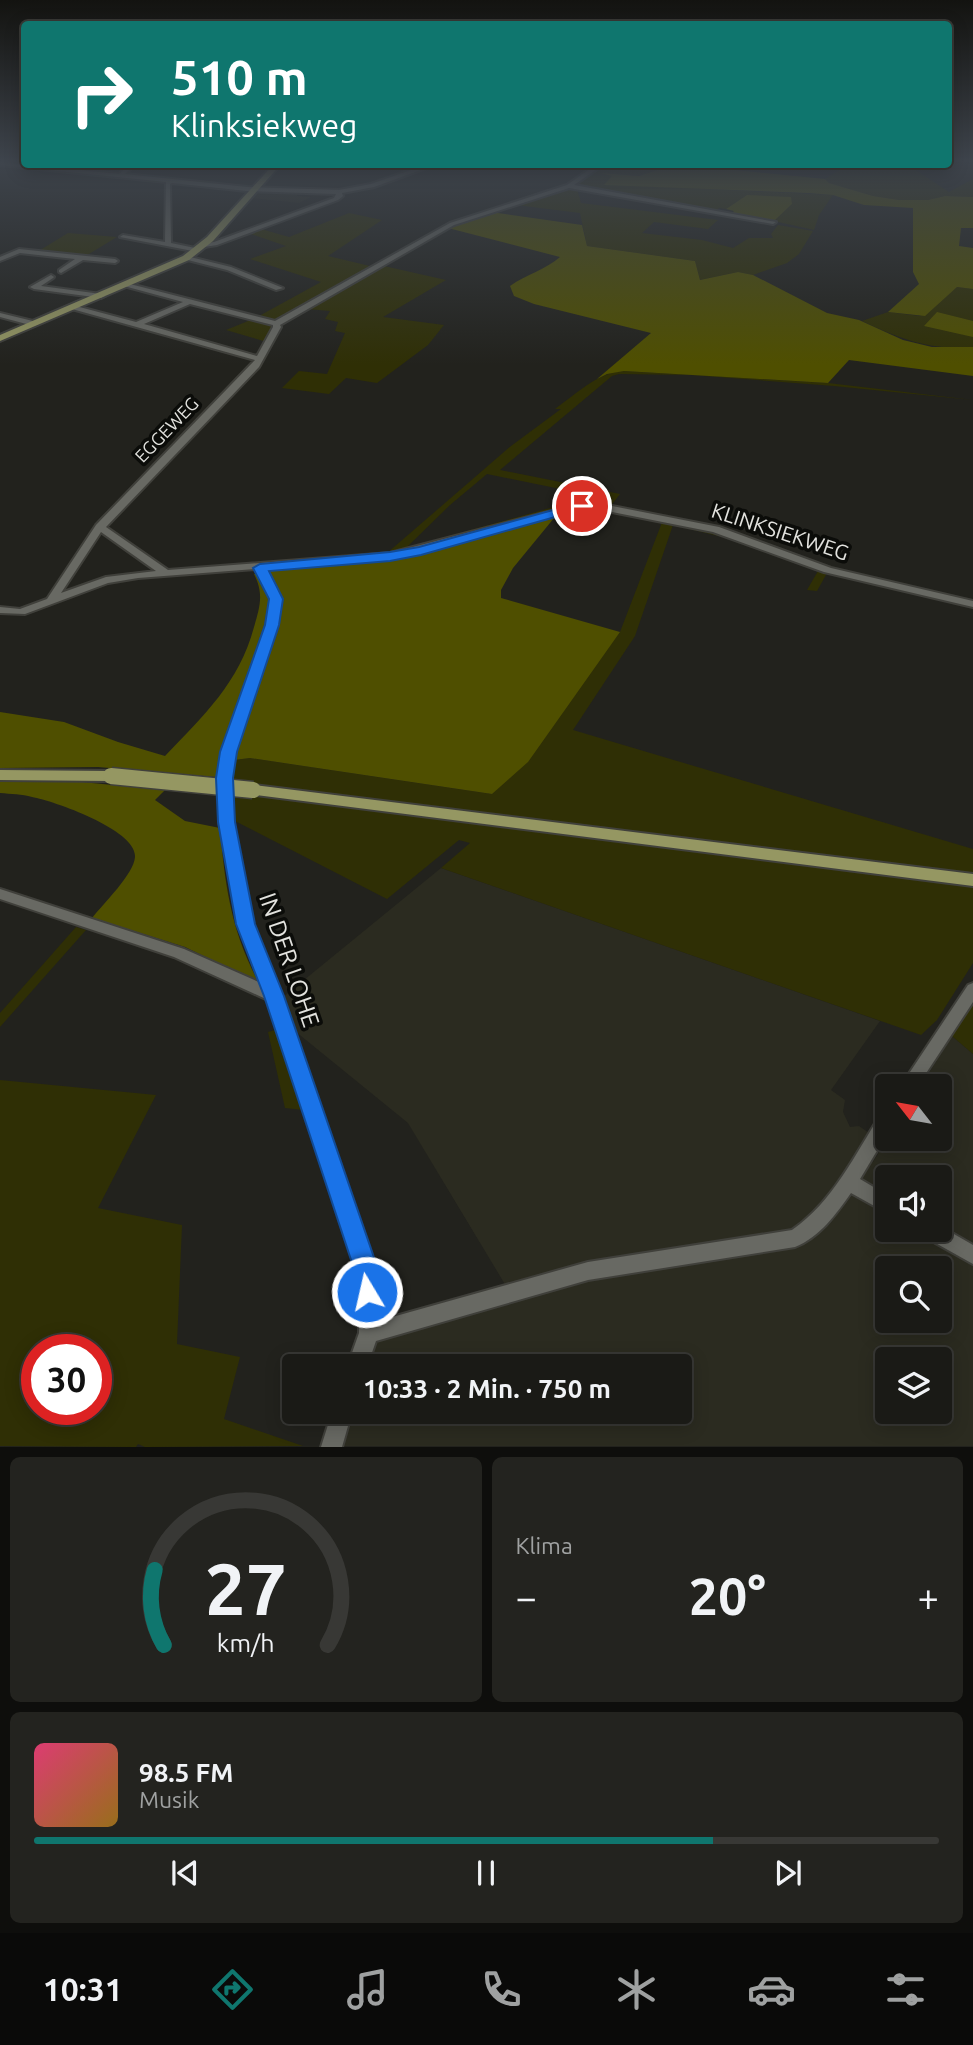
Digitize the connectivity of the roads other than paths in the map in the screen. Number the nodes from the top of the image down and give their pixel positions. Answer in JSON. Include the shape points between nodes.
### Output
{"nodes":[{"id":1,"x":168,"y":230,"type":"edge"},
{"id":2,"x":217,"y":230,"type":"edge"},
{"id":3,"x":254,"y":230,"type":"edge"},
{"id":4,"x":443,"y":230,"type":"edge"},
{"id":5,"x":123,"y":237,"type":"dead end"},
{"id":6,"x":168,"y":245,"type":"junction"},
{"id":7,"x":201,"y":247,"type":"junction"},
{"id":8,"x":81,"y":258,"type":"junction"},
{"id":9,"x":186,"y":258,"type":"junction"},
{"id":10,"x":0,"y":259,"type":"edge"},
{"id":11,"x":115,"y":261,"type":"dead end"},
{"id":12,"x":61,"y":271,"type":"dead end"},
{"id":13,"x":51,"y":277,"type":"dead end"},
{"id":14,"x":127,"y":285,"type":"junction"},
{"id":15,"x":279,"y":288,"type":"dead end"},
{"id":16,"x":101,"y":296,"type":"junction"},
{"id":17,"x":191,"y":301,"type":"junction"},
{"id":18,"x":75,"y":307,"type":"junction"},
{"id":19,"x":0,"y":315,"type":"edge"},
{"id":20,"x":34,"y":324,"type":"junction"},
{"id":21,"x":138,"y":324,"type":"junction"},
{"id":22,"x":276,"y":324,"type":"junction"},
{"id":23,"x":0,"y":338,"type":"edge"},
{"id":24,"x":260,"y":359,"type":"junction"},
{"id":25,"x":100,"y":527,"type":"junction"},
{"id":26,"x":260,"y":568,"type":"junction"},
{"id":27,"x":166,"y":573,"type":"junction"},
{"id":28,"x":50,"y":602,"type":"junction"},
{"id":29,"x":973,"y":604,"type":"edge"},
{"id":30,"x":0,"y":610,"type":"edge"},
{"id":31,"x":0,"y":775,"type":"edge"},
{"id":32,"x":973,"y":880,"type":"edge"},
{"id":33,"x":0,"y":894,"type":"edge"},
{"id":34,"x":973,"y":989,"type":"edge"},
{"id":35,"x":274,"y":996,"type":"junction"},
{"id":36,"x":917,"y":1074,"type":"edge"},
{"id":37,"x":875,"y":1138,"type":"edge"},
{"id":38,"x":848,"y":1181,"type":"junction"},
{"id":39,"x":875,"y":1198,"type":"edge"},
{"id":40,"x":950,"y":1242,"type":"edge"},
{"id":41,"x":973,"y":1255,"type":"edge"},
{"id":42,"x":369,"y":1333,"type":"junction"},
{"id":43,"x":362,"y":1354,"type":"edge"},
{"id":44,"x":338,"y":1424,"type":"edge"},
{"id":45,"x":331,"y":1447,"type":"edge"}],
"edges":[{"from":1,"to":6,"type":"street"},
{"from":2,"to":7,"type":"main road"},
{"from":3,"to":7,"type":"street"},
{"from":4,"to":22,"type":"street"},
{"from":5,"to":6,"type":"street"},
{"from":6,"to":7,"type":"street"},
{"from":7,"to":9,"type":"main road"},
{"from":8,"to":10,"type":"street","via":[[19,251]]},
{"from":8,"to":11,"type":"street"},
{"from":8,"to":12,"type":"street"},
{"from":9,"to":14,"type":"main road"},
{"from":9,"to":15,"type":"street","via":[[229,268]]},
{"from":13,"to":16,"type":"street","via":[[34,288]]},
{"from":14,"to":16,"type":"main road"},
{"from":14,"to":17,"type":"street"},
{"from":16,"to":18,"type":"main road"},
{"from":17,"to":21,"type":"street"},
{"from":17,"to":22,"type":"street"},
{"from":18,"to":20,"type":"main road"},
{"from":18,"to":21,"type":"street"},
{"from":19,"to":20,"type":"street"},
{"from":20,"to":23,"type":"main road"},
{"from":21,"to":24,"type":"street"},
{"from":22,"to":24,"type":"street","name":"EGGEWEG"},
{"from":24,"to":25,"type":"street","name":"EGGEWEG"},
{"from":25,"to":27,"type":"street"},
{"from":25,"to":28,"type":"street","name":"EGGEWEG"},
{"from":26,"to":27,"type":"street","name":"KLINKSIEKWEG"},
{"from":26,"to":29,"type":"street","name":"KLINKSIEKWEG","via":[[421,551],[582,506],[715,529],[828,570]]},
{"from":26,"to":35,"type":"street","name":"IN DER LOHE","via":[[276,599],[272,625],[229,752],[226,811],[246,924]]},
{"from":27,"to":28,"type":"street","name":"KLINKSIEKWEG","via":[[106,580]]},
{"from":28,"to":30,"type":"street","name":"KLINKSIEKWEG","via":[[21,612]]},
{"from":31,"to":32,"type":"main road","bridge":true,"via":[[111,776],[253,790]]},
{"from":33,"to":35,"type":"street","via":[[179,953]]},
{"from":34,"to":36,"type":"street"},
{"from":35,"to":42,"type":"street","name":"IN DER LOHE","via":[[367,1272]]},
{"from":37,"to":38,"type":"street"},
{"from":38,"to":39,"type":"street"},
{"from":38,"to":42,"type":"street","via":[[810,1230],[795,1238],[588,1270]]},
{"from":40,"to":41,"type":"street"},
{"from":42,"to":43,"type":"street","name":"IN DER LOHE"},
{"from":44,"to":45,"type":"street"}]}
